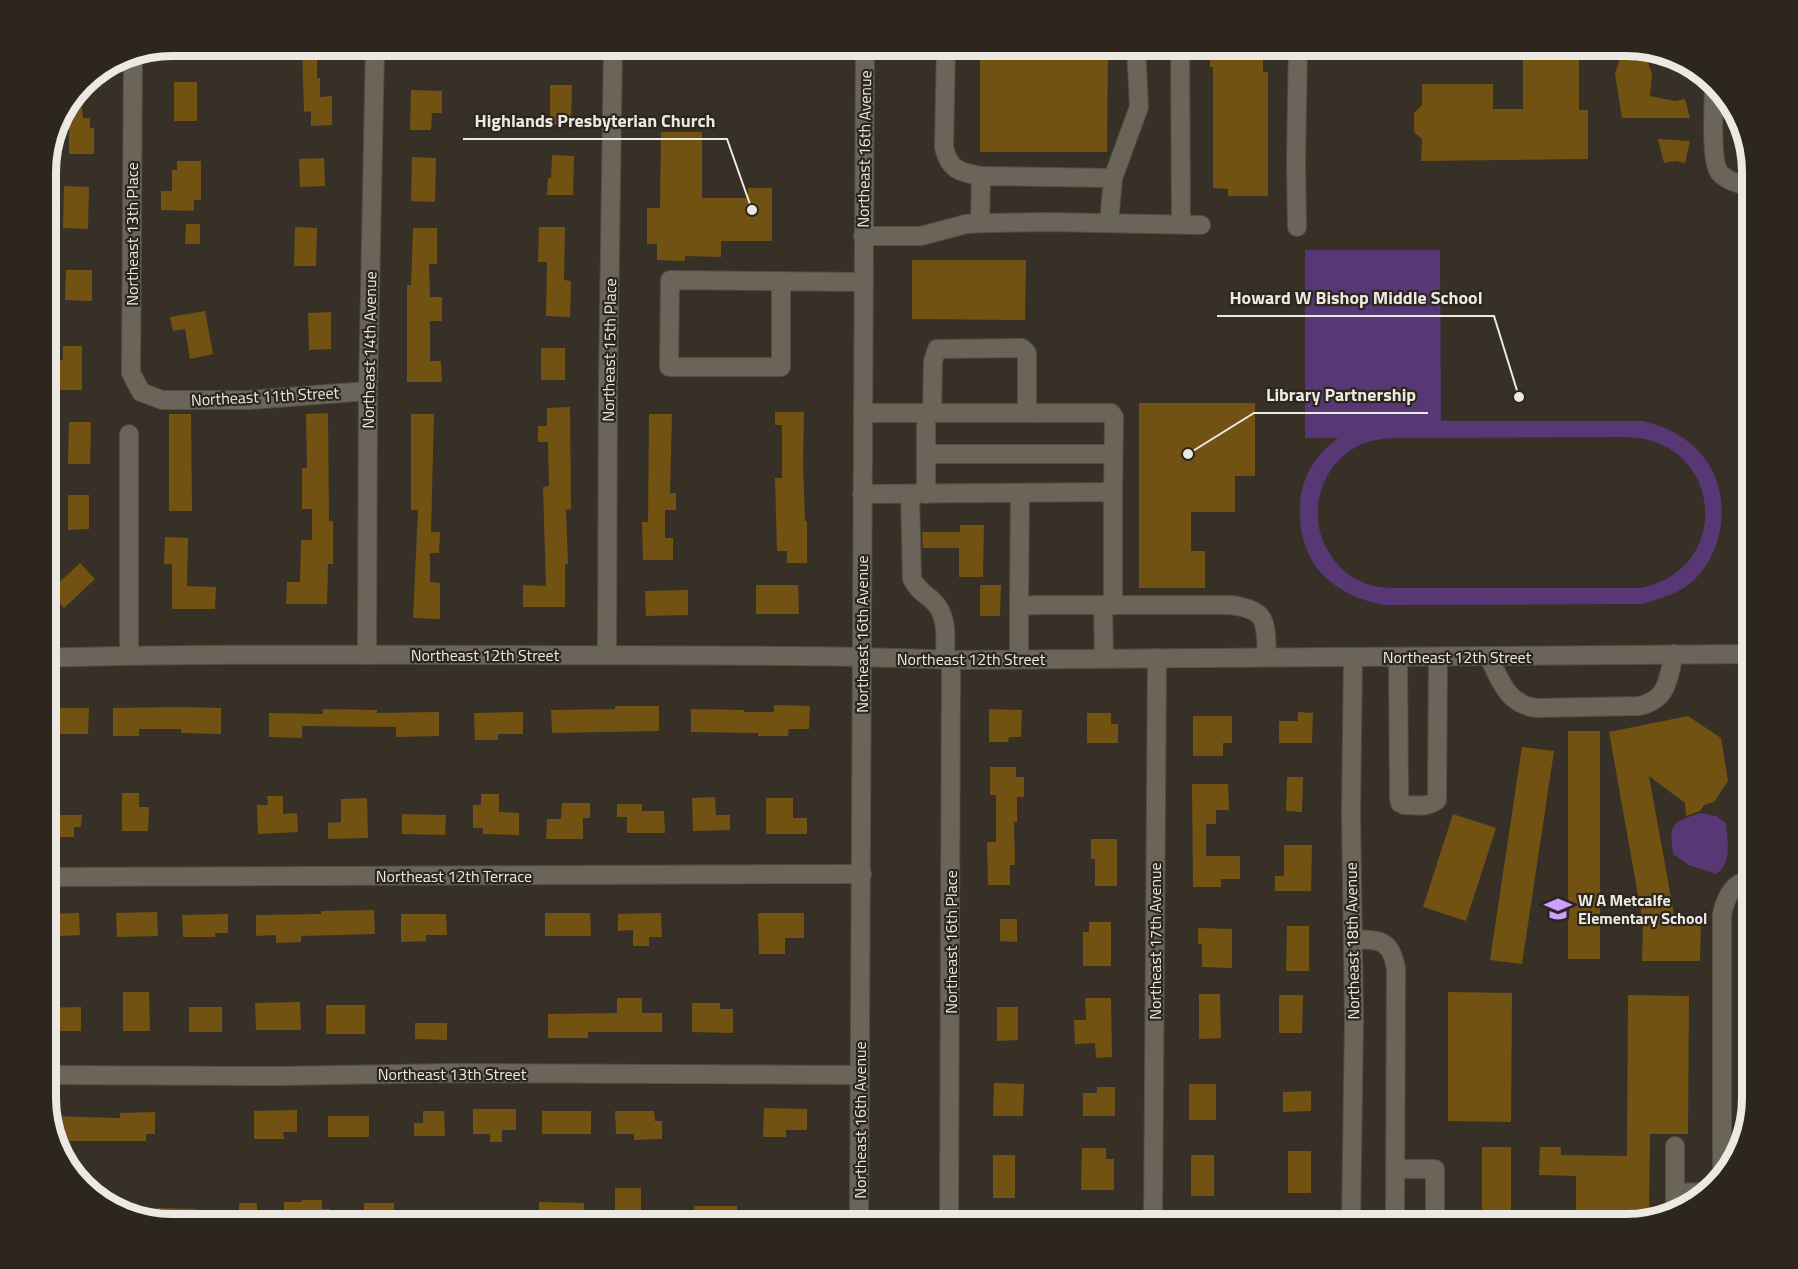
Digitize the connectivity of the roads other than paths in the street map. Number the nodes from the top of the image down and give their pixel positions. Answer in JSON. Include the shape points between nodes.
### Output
{"nodes":[{"id":1,"x":375,"y":56,"type":"edge"},
{"id":2,"x":613,"y":56,"type":"edge"},
{"id":3,"x":865,"y":56,"type":"edge"},
{"id":4,"x":946,"y":56,"type":"edge"},
{"id":5,"x":1137,"y":56,"type":"edge"},
{"id":6,"x":1180,"y":56,"type":"edge"},
{"id":7,"x":1298,"y":56,"type":"edge"},
{"id":8,"x":133,"y":62,"type":"edge"},
{"id":9,"x":1714,"y":95,"type":"edge"},
{"id":10,"x":981,"y":176,"type":"junction"},
{"id":11,"x":1113,"y":178,"type":"junction"},
{"id":12,"x":1742,"y":185,"type":"edge"},
{"id":13,"x":980,"y":223,"type":"junction"},
{"id":14,"x":1108,"y":223,"type":"junction"},
{"id":15,"x":1182,"y":224,"type":"junction"},
{"id":16,"x":1201,"y":225,"type":"dead end"},
{"id":17,"x":1297,"y":227,"type":"dead end"},
{"id":18,"x":863,"y":236,"type":"junction"},
{"id":19,"x":781,"y":281,"type":"junction"},
{"id":20,"x":863,"y":282,"type":"junction"},
{"id":21,"x":368,"y":391,"type":"junction"},
{"id":22,"x":162,"y":400,"type":"joint"},
{"id":23,"x":863,"y":413,"type":"junction"},
{"id":24,"x":929,"y":413,"type":"junction"},
{"id":25,"x":1027,"y":413,"type":"junction"},
{"id":26,"x":129,"y":434,"type":"dead end"},
{"id":27,"x":926,"y":454,"type":"junction"},
{"id":28,"x":1113,"y":454,"type":"junction"},
{"id":29,"x":1113,"y":492,"type":"junction"},
{"id":30,"x":1020,"y":493,"type":"junction"},
{"id":31,"x":862,"y":494,"type":"junction"},
{"id":32,"x":918,"y":494,"type":"junction"},
{"id":33,"x":1108,"y":605,"type":"junction"},
{"id":34,"x":1019,"y":606,"type":"junction"},
{"id":35,"x":1674,"y":654,"type":"junction"},
{"id":36,"x":1742,"y":654,"type":"edge"},
{"id":37,"x":129,"y":655,"type":"junction"},
{"id":38,"x":367,"y":655,"type":"junction"},
{"id":39,"x":607,"y":655,"type":"junction"},
{"id":40,"x":862,"y":657,"type":"junction"},
{"id":41,"x":1267,"y":657,"type":"junction"},
{"id":42,"x":1353,"y":657,"type":"junction"},
{"id":43,"x":1398,"y":657,"type":"junction"},
{"id":44,"x":1438,"y":657,"type":"junction"},
{"id":45,"x":1489,"y":657,"type":"junction"},
{"id":46,"x":56,"y":658,"type":"edge"},
{"id":47,"x":1104,"y":658,"type":"junction"},
{"id":48,"x":1157,"y":658,"type":"junction"},
{"id":49,"x":1019,"y":659,"type":"junction"},
{"id":50,"x":948,"y":660,"type":"junction"},
{"id":51,"x":862,"y":874,"type":"junction"},
{"id":52,"x":56,"y":877,"type":"edge"},
{"id":53,"x":1742,"y":881,"type":"edge"},
{"id":54,"x":1353,"y":939,"type":"junction"},
{"id":55,"x":56,"y":1075,"type":"edge"},
{"id":56,"x":860,"y":1075,"type":"junction"},
{"id":57,"x":1675,"y":1146,"type":"dead end"},
{"id":58,"x":1722,"y":1163,"type":"edge"},
{"id":59,"x":1396,"y":1169,"type":"junction"},
{"id":60,"x":1693,"y":1192,"type":"edge"},
{"id":61,"x":1675,"y":1193,"type":"junction"},
{"id":62,"x":1675,"y":1203,"type":"edge"},
{"id":63,"x":859,"y":1214,"type":"edge"},
{"id":64,"x":949,"y":1214,"type":"edge"},
{"id":65,"x":1153,"y":1214,"type":"edge"},
{"id":66,"x":1351,"y":1214,"type":"edge"},
{"id":67,"x":1395,"y":1214,"type":"edge"},
{"id":68,"x":1435,"y":1214,"type":"edge"}],
"edges":[{"from":1,"to":21,"type":"street","name":"Northeast 14th Avenue"},
{"from":2,"to":39,"type":"street","name":"Northeast 15th Place"},
{"from":3,"to":18,"type":"street","name":"Northeast 16th Avenue"},
{"from":4,"to":10,"type":"street","via":[[946,157],[959,172]]},
{"from":5,"to":11,"type":"street","via":[[1139,107]]},
{"from":6,"to":15,"type":"street"},
{"from":7,"to":17,"type":"street"},
{"from":8,"to":22,"type":"street","name":"Northeast 13th Place","via":[[131,373],[141,392]]},
{"from":9,"to":12,"type":"street","via":[[1714,158],[1719,172]]},
{"from":10,"to":11,"type":"street"},
{"from":10,"to":13,"type":"street"},
{"from":11,"to":14,"type":"street"},
{"from":13,"to":14,"type":"street"},
{"from":13,"to":18,"type":"street","via":[[921,236]]},
{"from":14,"to":15,"type":"street"},
{"from":15,"to":16,"type":"street"},
{"from":18,"to":20,"type":"street","name":"Northeast 16th Avenue"},
{"from":19,"to":19,"type":"street","via":[[670,280],[669,367],[781,368]]},
{"from":19,"to":20,"type":"street"},
{"from":20,"to":23,"type":"street","name":"Northeast 16th Avenue"},
{"from":21,"to":22,"type":"street","name":"Northeast 11th Street","via":[[249,400]]},
{"from":21,"to":38,"type":"street","name":"Northeast 14th Avenue"},
{"from":23,"to":24,"type":"street"},
{"from":23,"to":31,"type":"street","name":"Northeast 16th Avenue"},
{"from":24,"to":25,"type":"street"},
{"from":24,"to":25,"type":"street","name":"Northeast 16th Place","via":[[937,349],[1022,348],[1027,353]]},
{"from":24,"to":27,"type":"street","name":"Northeast 16th Place"},
{"from":25,"to":28,"type":"street","via":[[1111,413]]},
{"from":26,"to":37,"type":"street"},
{"from":27,"to":28,"type":"street"},
{"from":27,"to":32,"type":"street","name":"Northeast 16th Place"},
{"from":28,"to":29,"type":"street"},
{"from":29,"to":30,"type":"street"},
{"from":29,"to":33,"type":"street"},
{"from":30,"to":32,"type":"street"},
{"from":30,"to":34,"type":"street"},
{"from":31,"to":32,"type":"street"},
{"from":31,"to":40,"type":"street","name":"Northeast 16th Avenue"},
{"from":32,"to":50,"type":"street","name":"Northeast 16th Place","via":[[912,579],[941,610]]},
{"from":33,"to":34,"type":"street"},
{"from":33,"to":41,"type":"street","via":[[1248,607],[1265,624]]},
{"from":33,"to":47,"type":"street"},
{"from":34,"to":49,"type":"street"},
{"from":35,"to":36,"type":"street","name":"Northeast 12th Street"},
{"from":35,"to":45,"type":"street","name":"Northeast 12th Street"},
{"from":35,"to":45,"type":"street","via":[[1662,695],[1649,704],[1537,708],[1526,707],[1508,694]]},
{"from":37,"to":38,"type":"street","name":"Northeast 12th Street"},
{"from":37,"to":46,"type":"street","name":"Northeast 12th Street"},
{"from":38,"to":39,"type":"street","name":"Northeast 12th Street"},
{"from":39,"to":40,"type":"street","name":"Northeast 12th Street"},
{"from":40,"to":50,"type":"street","name":"Northeast 12th Street"},
{"from":40,"to":51,"type":"street","name":"Northeast 16th Avenue"},
{"from":41,"to":42,"type":"street","name":"Northeast 12th Street"},
{"from":41,"to":48,"type":"street","name":"Northeast 12th Street"},
{"from":42,"to":43,"type":"street","name":"Northeast 12th Street"},
{"from":42,"to":54,"type":"street","name":"Northeast 18th Avenue"},
{"from":43,"to":44,"type":"street","name":"Northeast 12th Street"},
{"from":43,"to":44,"type":"street","via":[[1399,798],[1404,805],[1427,805],[1437,800]]},
{"from":44,"to":45,"type":"street","name":"Northeast 12th Street"},
{"from":47,"to":48,"type":"street","name":"Northeast 12th Street"},
{"from":47,"to":49,"type":"street","name":"Northeast 12th Street"},
{"from":48,"to":65,"type":"street","name":"Northeast 17th Avenue"},
{"from":49,"to":50,"type":"street","name":"Northeast 12th Street"},
{"from":50,"to":64,"type":"street","name":"Northeast 16th Place"},
{"from":51,"to":52,"type":"street","name":"Northeast 12th Terrace"},
{"from":51,"to":56,"type":"street","name":"Northeast 16th Avenue"},
{"from":53,"to":58,"type":"street","via":[[1726,899],[1722,914]]},
{"from":54,"to":59,"type":"street","via":[[1380,940],[1394,955]]},
{"from":54,"to":66,"type":"street","name":"Northeast 18th Avenue"},
{"from":55,"to":56,"type":"street","name":"Northeast 13th Street"},
{"from":56,"to":63,"type":"street","name":"Northeast 16th Avenue"},
{"from":57,"to":61,"type":"street"},
{"from":59,"to":67,"type":"street"},
{"from":59,"to":68,"type":"street","via":[[1435,1169]]},
{"from":60,"to":61,"type":"street"},
{"from":61,"to":62,"type":"street"}]}
